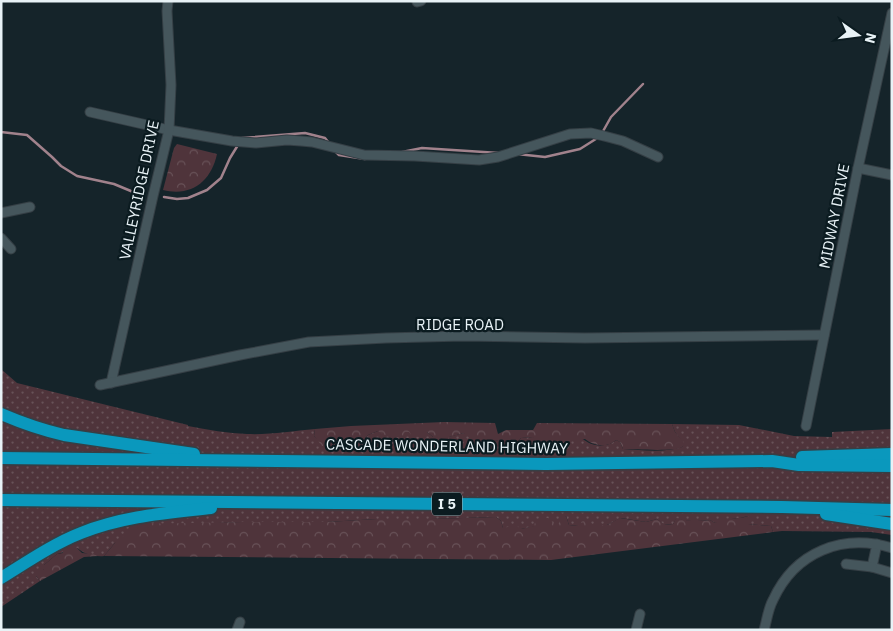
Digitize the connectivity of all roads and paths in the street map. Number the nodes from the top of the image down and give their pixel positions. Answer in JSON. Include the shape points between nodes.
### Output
{"nodes":[{"id":1,"x":168,"y":1,"type":"edge"},
{"id":2,"x":421,"y":1,"type":"edge"},
{"id":3,"x":417,"y":2,"type":"edge"},
{"id":4,"x":892,"y":13,"type":"edge"},
{"id":5,"x":90,"y":112,"type":"dead end"},
{"id":6,"x":169,"y":130,"type":"junction"},
{"id":7,"x":658,"y":157,"type":"dead end"},
{"id":8,"x":858,"y":168,"type":"junction"},
{"id":9,"x":892,"y":175,"type":"edge"},
{"id":10,"x":30,"y":207,"type":"dead end"},
{"id":11,"x":1,"y":213,"type":"edge"},
{"id":12,"x":1,"y":238,"type":"edge"},
{"id":13,"x":11,"y":249,"type":"dead end"},
{"id":14,"x":824,"y":335,"type":"junction"},
{"id":15,"x":111,"y":382,"type":"junction"},
{"id":16,"x":100,"y":385,"type":"dead end"},
{"id":17,"x":1,"y":414,"type":"edge"},
{"id":18,"x":806,"y":426,"type":"dead end"},
{"id":19,"x":892,"y":454,"type":"edge"},
{"id":20,"x":1,"y":458,"type":"edge"},
{"id":21,"x":241,"y":460,"type":"junction"},
{"id":22,"x":772,"y":461,"type":"junction"},
{"id":23,"x":892,"y":466,"type":"edge"},
{"id":24,"x":1,"y":500,"type":"edge"},
{"id":25,"x":257,"y":502,"type":"junction"},
{"id":26,"x":782,"y":506,"type":"junction"},
{"id":27,"x":892,"y":510,"type":"edge"},
{"id":28,"x":892,"y":524,"type":"edge"},
{"id":29,"x":877,"y":544,"type":"junction"},
{"id":30,"x":892,"y":548,"type":"edge"},
{"id":31,"x":846,"y":564,"type":"dead end"},
{"id":32,"x":872,"y":567,"type":"junction"},
{"id":33,"x":892,"y":573,"type":"edge"},
{"id":34,"x":1,"y":578,"type":"edge"},
{"id":35,"x":640,"y":614,"type":"dead end"},
{"id":36,"x":636,"y":630,"type":"edge"},
{"id":37,"x":764,"y":630,"type":"edge"}],
"edges":[{"from":1,"to":6,"type":"street","name":"VALLEYRIDGE DRIVE"},
{"from":2,"to":3,"type":"street"},
{"from":4,"to":8,"type":"street","name":"MIDWAY DRIVE"},
{"from":5,"to":6,"type":"street"},
{"from":6,"to":7,"type":"street","via":[[245,143],[312,142],[364,156],[475,160],[498,157],[570,134],[590,133],[622,141]]},
{"from":6,"to":15,"type":"street","name":"VALLEYRIDGE DRIVE"},
{"from":8,"to":9,"type":"street"},
{"from":8,"to":14,"type":"street","name":"MIDWAY DRIVE"},
{"from":10,"to":11,"type":"street"},
{"from":12,"to":13,"type":"street"},
{"from":14,"to":15,"type":"street","name":"RIDGE ROAD","via":[[463,336],[309,342]]},
{"from":14,"to":18,"type":"street","name":"MIDWAY DRIVE"},
{"from":15,"to":16,"type":"street","name":"RIDGE ROAD"},
{"from":17,"to":21,"type":"highway","via":[[23,424],[64,435]]},
{"from":19,"to":22,"type":"highway"},
{"from":20,"to":21,"type":"highway","name":"CASCADE WONDERLAND HIGHWAY"},
{"from":21,"to":22,"type":"highway","name":"CASCADE WONDERLAND HIGHWAY","via":[[546,464]]},
{"from":22,"to":23,"type":"highway","name":"CASCADE WONDERLAND HIGHWAY","via":[[799,465]]},
{"from":24,"to":25,"type":"highway","number":"I 5"},
{"from":25,"to":26,"type":"highway","number":"I 5"},
{"from":25,"to":34,"type":"highway","via":[[110,523],[65,540]]},
{"from":26,"to":27,"type":"highway","number":"I 5"},
{"from":26,"to":28,"type":"highway"},
{"from":29,"to":30,"type":"street"},
{"from":29,"to":32,"type":"street"},
{"from":29,"to":37,"type":"street","via":[[836,545],[804,560],[780,586]]},
{"from":31,"to":32,"type":"street"},
{"from":32,"to":33,"type":"street"},
{"from":35,"to":36,"type":"street"}]}
